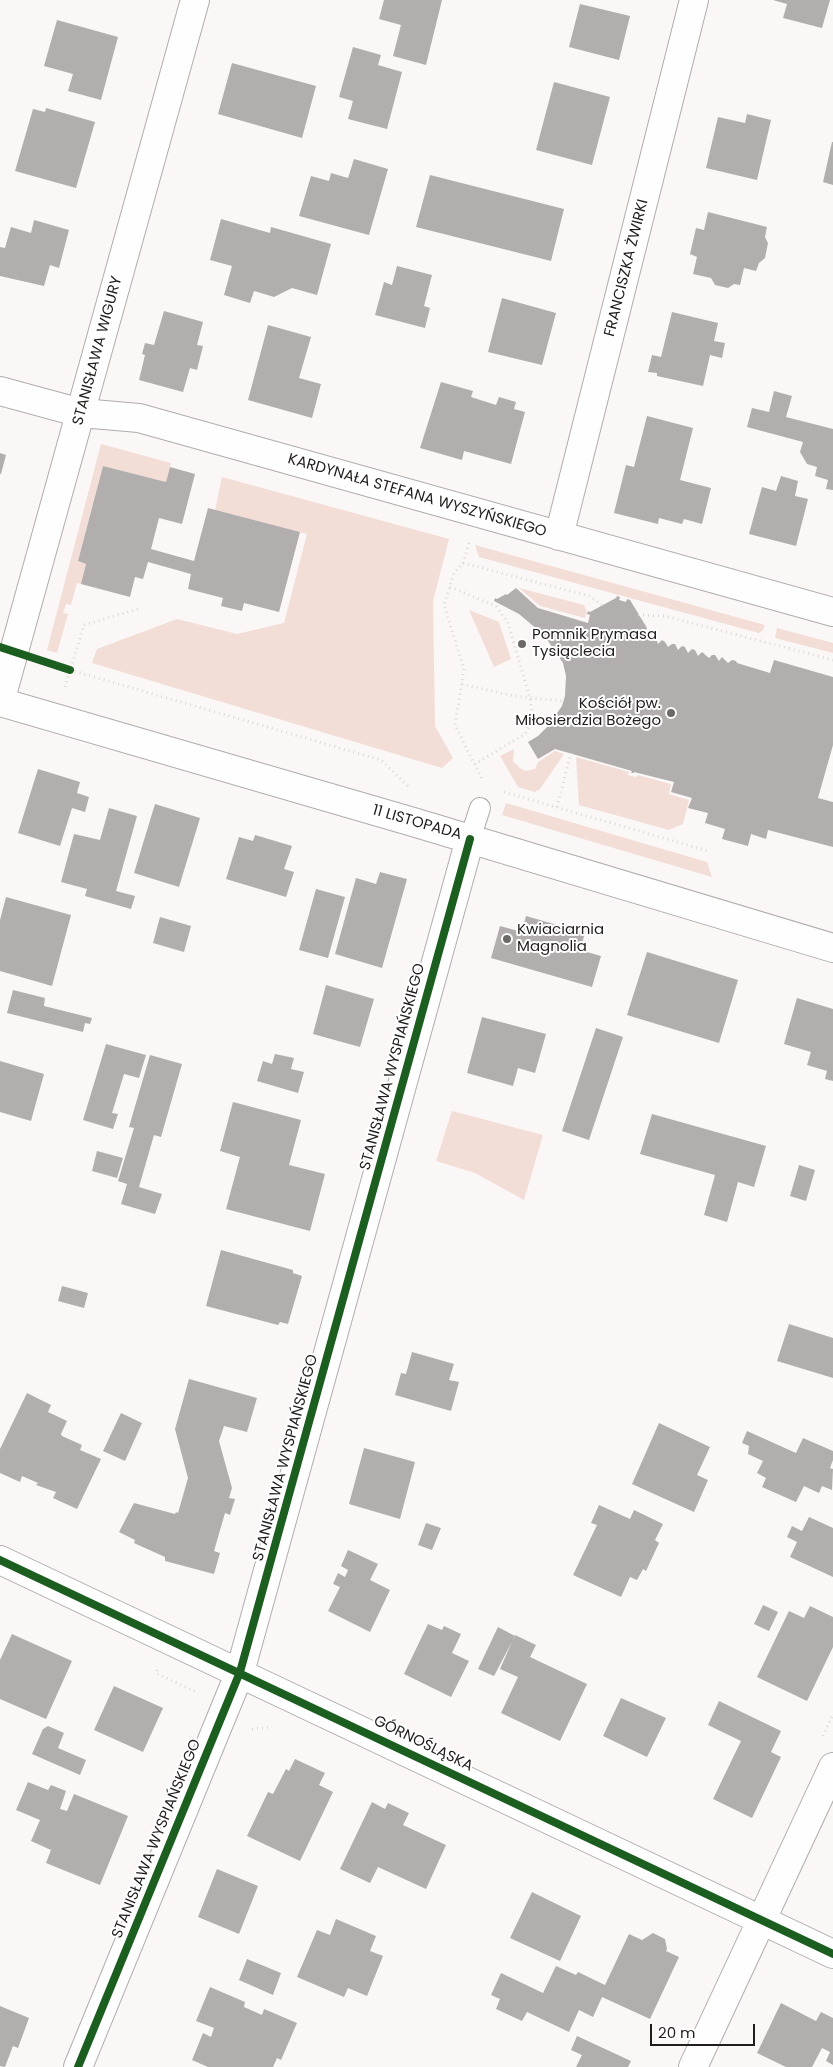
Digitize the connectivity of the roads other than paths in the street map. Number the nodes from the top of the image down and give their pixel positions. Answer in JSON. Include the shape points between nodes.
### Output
{"nodes":[{"id":1,"x":195,"y":0,"type":"edge"},
{"id":2,"x":694,"y":0,"type":"edge"},
{"id":3,"x":0,"y":391,"type":"edge"},
{"id":4,"x":81,"y":413,"type":"junction"},
{"id":5,"x":559,"y":536,"type":"junction"},
{"id":6,"x":833,"y":612,"type":"edge"},
{"id":7,"x":0,"y":702,"type":"edge"},
{"id":8,"x":480,"y":808,"type":"road end"},
{"id":9,"x":470,"y":839,"type":"junction"},
{"id":10,"x":833,"y":948,"type":"edge"},
{"id":11,"x":0,"y":1560,"type":"edge"},
{"id":12,"x":240,"y":1672,"type":"junction"},
{"id":13,"x":833,"y":1767,"type":"edge"},
{"id":14,"x":762,"y":1921,"type":"junction"},
{"id":15,"x":833,"y":1954,"type":"edge"},
{"id":16,"x":78,"y":2067,"type":"edge"},
{"id":17,"x":692,"y":2067,"type":"edge"}],
"edges":[{"from":1,"to":4,"type":"street","name":"STANISŁAWA WIGURY"},
{"from":2,"to":5,"type":"street","name":"FRANCISZKA ŻWIRKI"},
{"from":3,"to":4,"type":"street","name":"KARDYNAŁA STEFANA WYSZYŃSKIEGO"},
{"from":4,"to":5,"type":"street","name":"KARDYNAŁA STEFANA WYSZYŃSKIEGO","via":[[139,418]]},
{"from":4,"to":7,"type":"street","name":"STANISŁAWA WIGURY"},
{"from":5,"to":6,"type":"street","name":"KARDYNAŁA STEFANA WYSZYŃSKIEGO"},
{"from":7,"to":9,"type":"street","name":"11 LISTOPADA"},
{"from":8,"to":9,"type":"lane"},
{"from":9,"to":10,"type":"street","name":"11 LISTOPADA"},
{"from":9,"to":12,"type":"street","name":"STANISŁAWA WYSPIAŃSKIEGO"},
{"from":11,"to":12,"type":"street","name":"GÓRNOŚLĄSKA"},
{"from":12,"to":14,"type":"street","name":"GÓRNOŚLĄSKA"},
{"from":12,"to":16,"type":"street","name":"STANISŁAWA WYSPIAŃSKIEGO"},
{"from":13,"to":14,"type":"street"},
{"from":14,"to":15,"type":"street","name":"GÓRNOŚLĄSKA"},
{"from":14,"to":17,"type":"street"}]}
